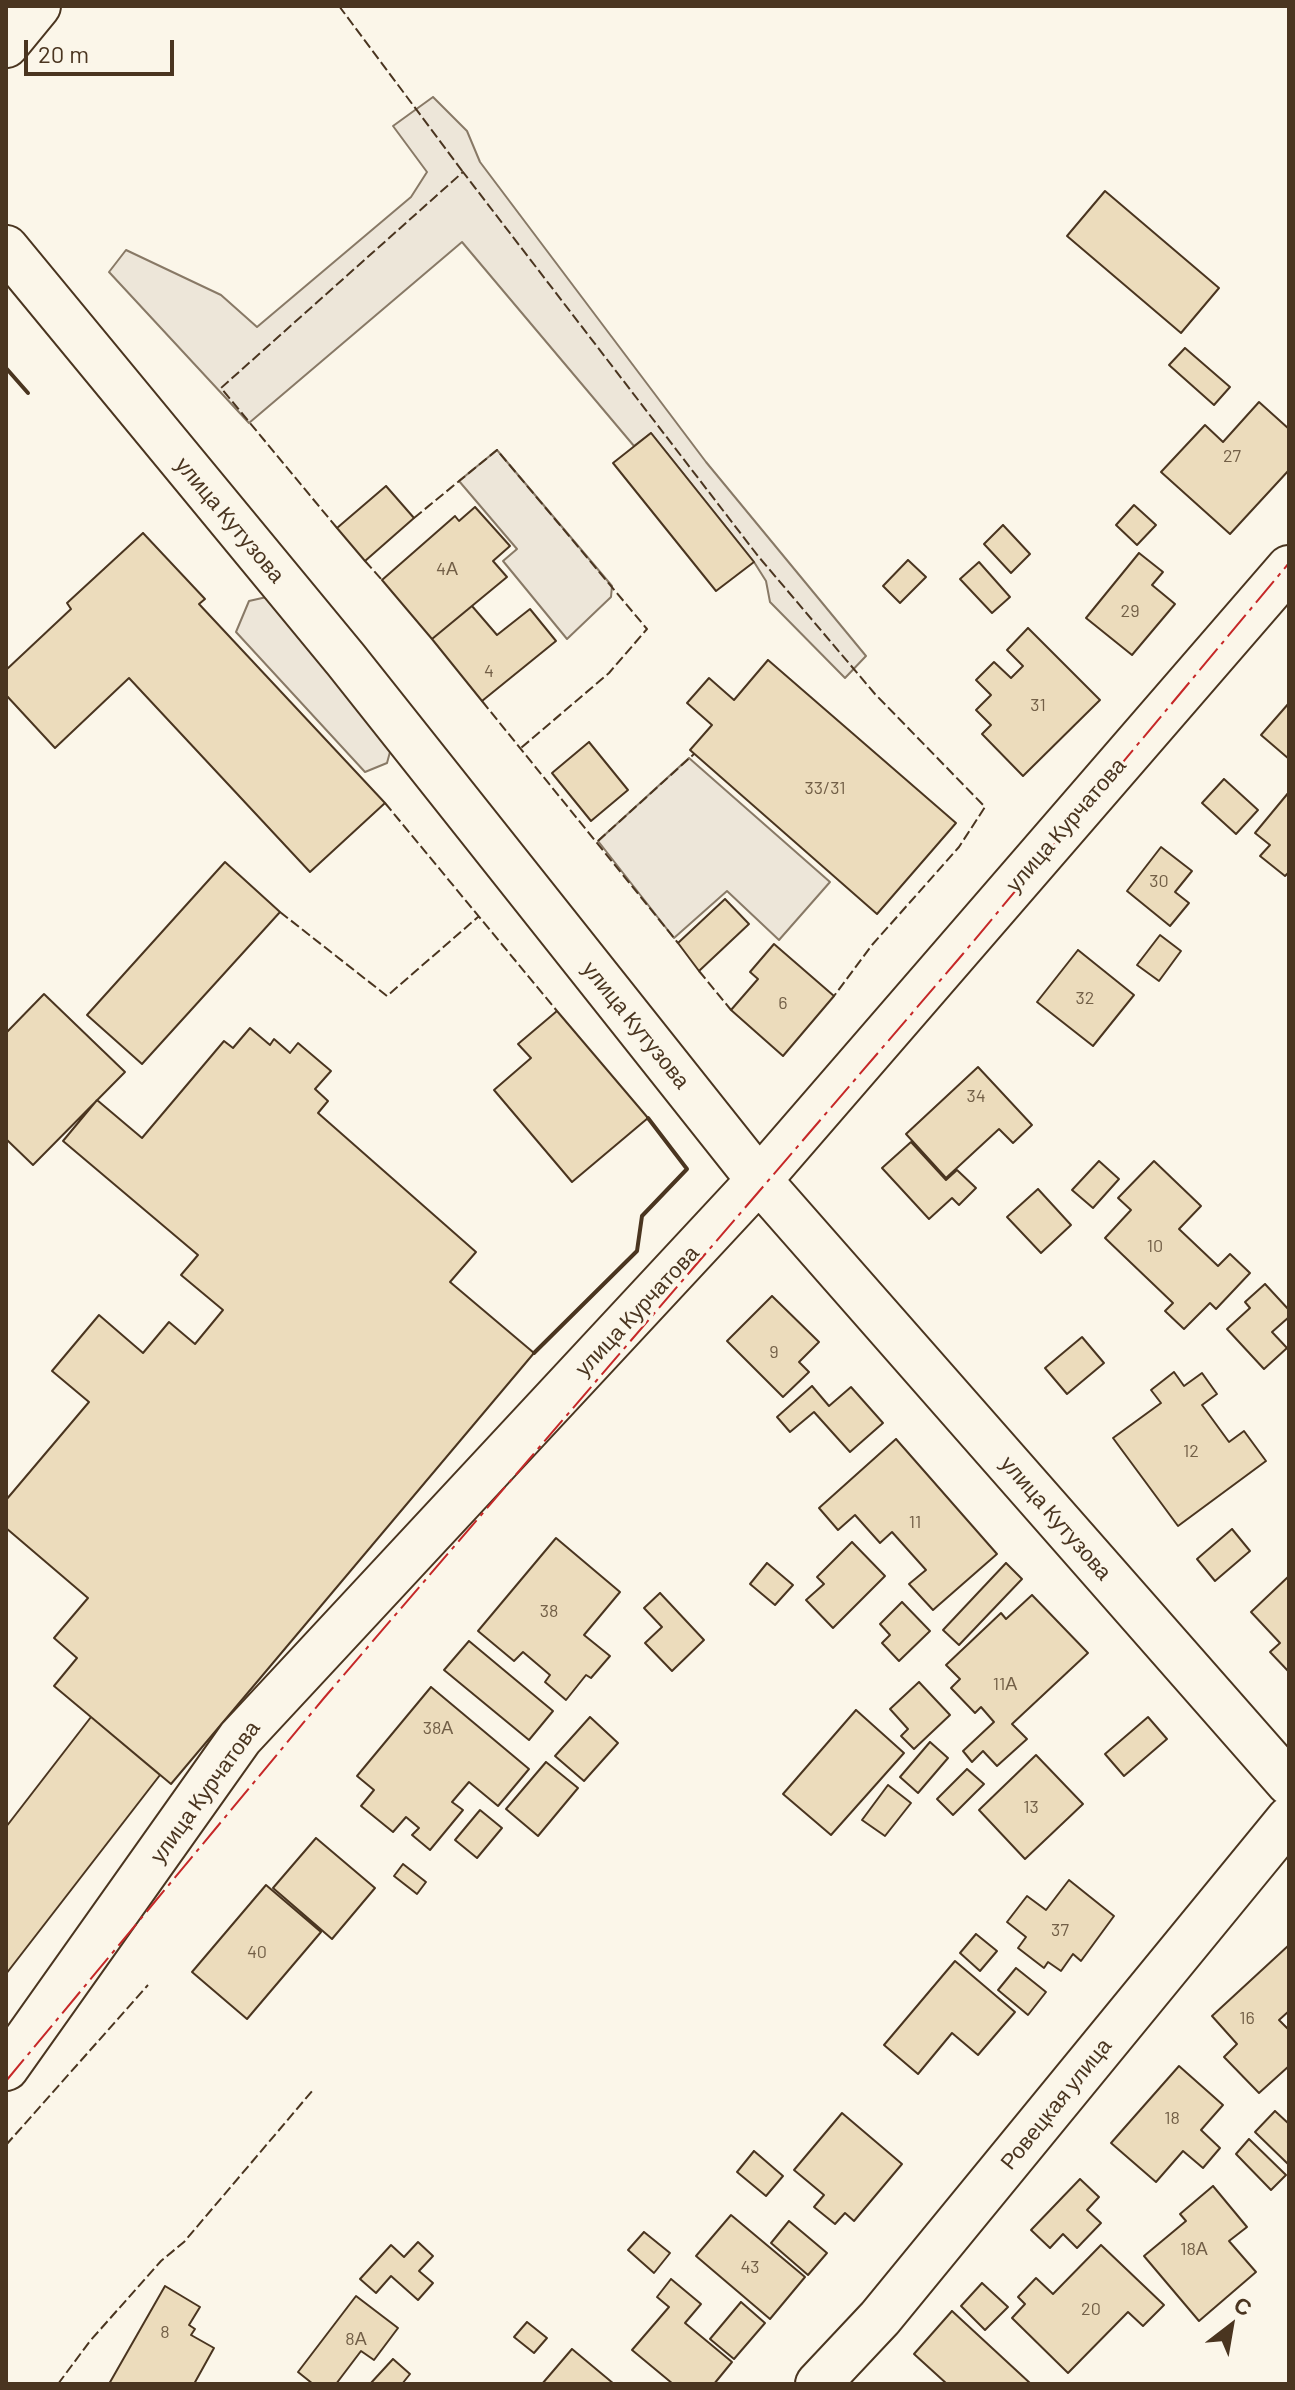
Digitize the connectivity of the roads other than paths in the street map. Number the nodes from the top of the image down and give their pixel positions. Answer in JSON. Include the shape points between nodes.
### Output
{"nodes":[{"id":1,"x":38,"y":6,"type":"edge"},
{"id":2,"x":6,"y":45,"type":"edge"},
{"id":3,"x":6,"y":248,"type":"edge"},
{"id":4,"x":1289,"y":568,"type":"edge"},
{"id":5,"x":759,"y":1180,"type":"junction"},
{"id":6,"x":1289,"y":1783,"type":"edge"},
{"id":7,"x":1289,"y":1819,"type":"edge"},
{"id":8,"x":6,"y":2068,"type":"edge"},
{"id":9,"x":818,"y":2384,"type":"edge"}],
"edges":[{"from":1,"to":2,"type":"street"},
{"from":3,"to":5,"type":"street","name":"улица Кутузова","via":[[346,660]]},
{"from":4,"to":5,"type":"street","name":"улица Курчатова"},
{"from":5,"to":6,"type":"street","name":"улица Кутузова"},
{"from":5,"to":8,"type":"street","name":"улица Курчатова","via":[[240,1738]]},
{"from":7,"to":9,"type":"street","name":"Ровецкая улица","via":[[880,2318]]}]}
